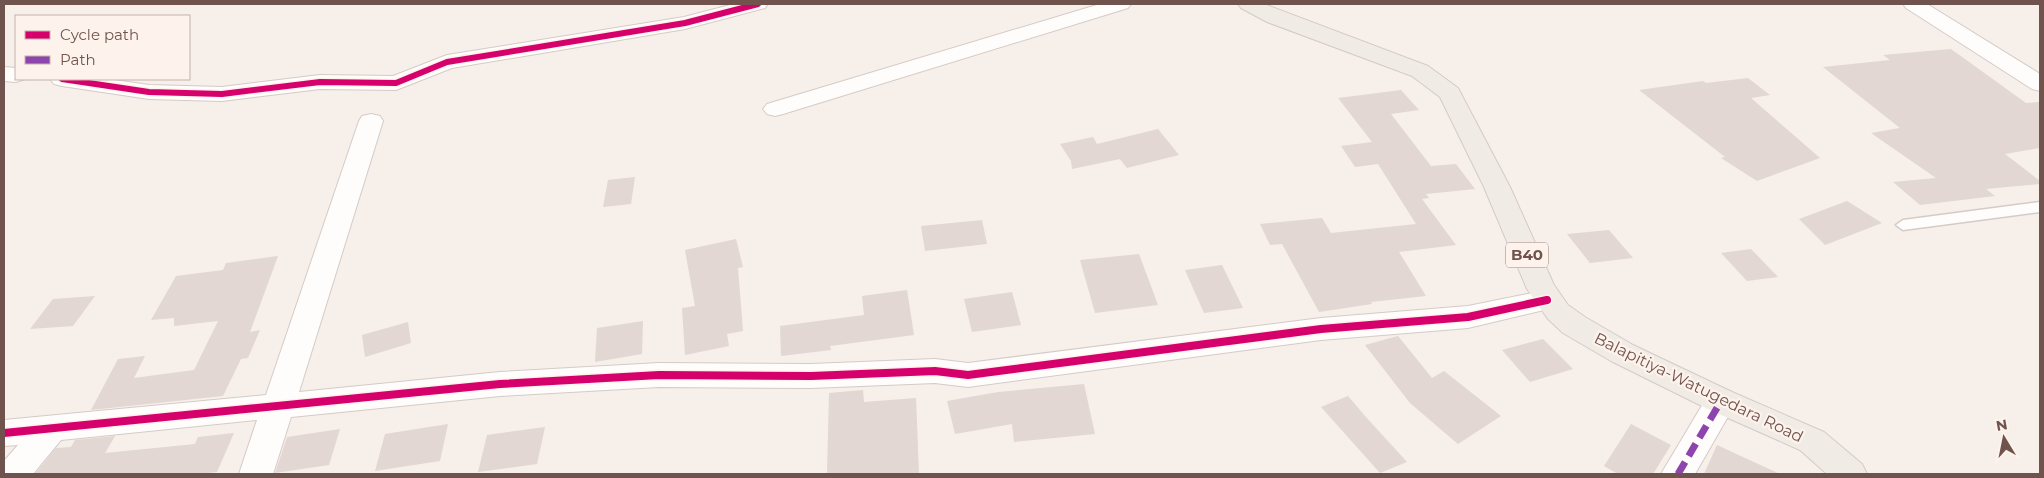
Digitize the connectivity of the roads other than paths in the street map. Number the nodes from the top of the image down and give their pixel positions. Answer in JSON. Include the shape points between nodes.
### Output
{"nodes":[{"id":1,"x":758,"y":4,"type":"edge"},
{"id":2,"x":1121,"y":4,"type":"edge"},
{"id":3,"x":1248,"y":4,"type":"edge"},
{"id":4,"x":1912,"y":4,"type":"edge"},
{"id":5,"x":69,"y":80,"type":"edge"},
{"id":6,"x":2040,"y":84,"type":"edge"},
{"id":7,"x":775,"y":109,"type":"dead end"},
{"id":8,"x":371,"y":121,"type":"dead end"},
{"id":9,"x":2040,"y":207,"type":"edge"},
{"id":10,"x":1903,"y":225,"type":"dead end"},
{"id":11,"x":1547,"y":300,"type":"junction"},
{"id":12,"x":1721,"y":401,"type":"junction"},
{"id":13,"x":278,"y":405,"type":"junction"},
{"id":14,"x":51,"y":429,"type":"junction"},
{"id":15,"x":4,"y":433,"type":"edge"},
{"id":16,"x":13,"y":474,"type":"edge"},
{"id":17,"x":256,"y":474,"type":"edge"},
{"id":18,"x":1678,"y":474,"type":"edge"},
{"id":19,"x":1850,"y":474,"type":"edge"}],
"edges":[{"from":1,"to":5,"type":"street","via":[[685,23],[447,62],[396,83],[320,82],[222,94],[150,92]]},
{"from":2,"to":7,"type":"street"},
{"from":3,"to":11,"type":"main road","name":"Balapitiya-Watugedara Road","number":"B40","via":[[1420,71],[1450,93],[1497,187]]},
{"from":4,"to":6,"type":"street"},
{"from":8,"to":13,"type":"street"},
{"from":9,"to":10,"type":"lane"},
{"from":11,"to":12,"type":"main road","name":"Balapitiya-Watugedara Road","number":"B40","via":[[1574,326]]},
{"from":11,"to":13,"type":"street","via":[[1468,317],[1321,329],[968,375],[935,371],[811,376],[659,374],[500,384]]},
{"from":12,"to":18,"type":"street"},
{"from":12,"to":19,"type":"main road","name":"Balapitiya-Watugedara Road","number":"B40","via":[[1812,441]]},
{"from":13,"to":14,"type":"street"},
{"from":13,"to":17,"type":"street"},
{"from":14,"to":15,"type":"street"},
{"from":14,"to":16,"type":"street"}]}
